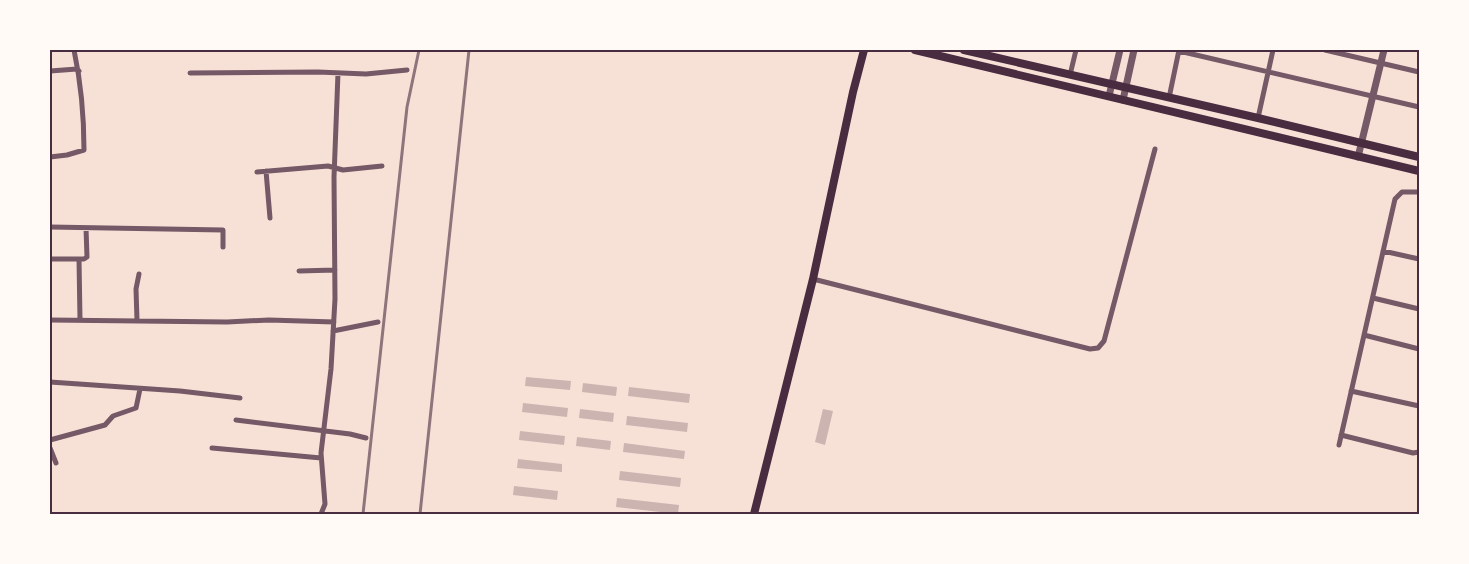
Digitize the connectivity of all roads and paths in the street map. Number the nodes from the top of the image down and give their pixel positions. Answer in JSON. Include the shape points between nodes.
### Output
{"nodes":[{"id":1,"x":74,"y":50,"type":"edge"},
{"id":2,"x":864,"y":50,"type":"edge"},
{"id":3,"x":915,"y":50,"type":"edge"},
{"id":4,"x":964,"y":50,"type":"edge"},
{"id":5,"x":1076,"y":50,"type":"edge"},
{"id":6,"x":1120,"y":50,"type":"edge"},
{"id":7,"x":1134,"y":50,"type":"edge"},
{"id":8,"x":1179,"y":50,"type":"edge"},
{"id":9,"x":1273,"y":50,"type":"edge"},
{"id":10,"x":1325,"y":50,"type":"edge"},
{"id":11,"x":1384,"y":50,"type":"edge"},
{"id":12,"x":978,"y":51,"type":"edge"},
{"id":13,"x":1381,"y":63,"type":"junction"},
{"id":14,"x":407,"y":70,"type":"dead end"},
{"id":15,"x":50,"y":71,"type":"edge"},
{"id":16,"x":79,"y":71,"type":"junction"},
{"id":17,"x":1268,"y":72,"type":"junction"},
{"id":18,"x":1419,"y":72,"type":"edge"},
{"id":19,"x":190,"y":73,"type":"dead end"},
{"id":20,"x":338,"y":73,"type":"junction"},
{"id":21,"x":1070,"y":75,"type":"junction"},
{"id":22,"x":1112,"y":84,"type":"junction"},
{"id":23,"x":1126,"y":88,"type":"junction"},
{"id":24,"x":1109,"y":96,"type":"junction"},
{"id":25,"x":1373,"y":96,"type":"junction"},
{"id":26,"x":1168,"y":98,"type":"junction"},
{"id":27,"x":1123,"y":100,"type":"junction"},
{"id":28,"x":1419,"y":107,"type":"edge"},
{"id":29,"x":1258,"y":118,"type":"junction"},
{"id":30,"x":1362,"y":143,"type":"junction"},
{"id":31,"x":1155,"y":150,"type":"dead end"},
{"id":32,"x":50,"y":157,"type":"edge"},
{"id":33,"x":1358,"y":157,"type":"junction"},
{"id":34,"x":1419,"y":157,"type":"edge"},
{"id":35,"x":334,"y":166,"type":"junction"},
{"id":36,"x":382,"y":166,"type":"dead end"},
{"id":37,"x":266,"y":171,"type":"junction"},
{"id":38,"x":1419,"y":171,"type":"edge"},
{"id":39,"x":257,"y":172,"type":"dead end"},
{"id":40,"x":1419,"y":192,"type":"edge"},
{"id":41,"x":270,"y":218,"type":"dead end"},
{"id":42,"x":50,"y":227,"type":"edge"},
{"id":43,"x":86,"y":228,"type":"junction"},
{"id":44,"x":223,"y":247,"type":"dead end"},
{"id":45,"x":1383,"y":251,"type":"junction"},
{"id":46,"x":50,"y":259,"type":"edge"},
{"id":47,"x":79,"y":259,"type":"junction"},
{"id":48,"x":1419,"y":259,"type":"edge"},
{"id":49,"x":335,"y":270,"type":"junction"},
{"id":50,"x":299,"y":271,"type":"dead end"},
{"id":51,"x":139,"y":274,"type":"dead end"},
{"id":52,"x":813,"y":279,"type":"junction"},
{"id":53,"x":1373,"y":298,"type":"junction"},
{"id":54,"x":1419,"y":309,"type":"edge"},
{"id":55,"x":50,"y":320,"type":"edge"},
{"id":56,"x":80,"y":320,"type":"junction"},
{"id":57,"x":137,"y":320,"type":"junction"},
{"id":58,"x":334,"y":322,"type":"junction"},
{"id":59,"x":378,"y":322,"type":"dead end"},
{"id":60,"x":333,"y":331,"type":"junction"},
{"id":61,"x":1364,"y":335,"type":"junction"},
{"id":62,"x":1419,"y":349,"type":"edge"},
{"id":63,"x":50,"y":382,"type":"edge"},
{"id":64,"x":140,"y":388,"type":"junction"},
{"id":65,"x":1351,"y":391,"type":"junction"},
{"id":66,"x":240,"y":398,"type":"dead end"},
{"id":67,"x":1419,"y":406,"type":"edge"},
{"id":68,"x":236,"y":420,"type":"dead end"},
{"id":69,"x":324,"y":431,"type":"junction"},
{"id":70,"x":1341,"y":435,"type":"junction"},
{"id":71,"x":366,"y":438,"type":"dead end"},
{"id":72,"x":50,"y":440,"type":"edge"},
{"id":73,"x":1339,"y":445,"type":"dead end"},
{"id":74,"x":50,"y":448,"type":"edge"},
{"id":75,"x":212,"y":448,"type":"dead end"},
{"id":76,"x":1419,"y":452,"type":"edge"},
{"id":77,"x":321,"y":458,"type":"junction"},
{"id":78,"x":56,"y":463,"type":"dead end"},
{"id":79,"x":321,"y":514,"type":"edge"},
{"id":80,"x":754,"y":514,"type":"edge"}],
"edges":[{"from":1,"to":16,"type":"street"},
{"from":2,"to":52,"type":"main road"},
{"from":3,"to":24,"type":"main road"},
{"from":4,"to":12,"type":"main road"},
{"from":5,"to":21,"type":"street"},
{"from":6,"to":22,"type":"street"},
{"from":7,"to":23,"type":"street"},
{"from":8,"to":17,"type":"street"},
{"from":8,"to":26,"type":"street"},
{"from":9,"to":17,"type":"street"},
{"from":10,"to":13,"type":"street"},
{"from":11,"to":13,"type":"street"},
{"from":12,"to":21,"type":"main road"},
{"from":13,"to":18,"type":"street"},
{"from":13,"to":25,"type":"street"},
{"from":14,"to":20,"type":"street"},
{"from":15,"to":16,"type":"street"},
{"from":16,"to":32,"type":"street","via":[[84,150]]},
{"from":17,"to":25,"type":"street"},
{"from":17,"to":29,"type":"street"},
{"from":19,"to":20,"type":"street"},
{"from":20,"to":35,"type":"street"},
{"from":21,"to":22,"type":"main road"},
{"from":22,"to":23,"type":"main road"},
{"from":22,"to":24,"type":"street"},
{"from":23,"to":26,"type":"main road"},
{"from":23,"to":27,"type":"street"},
{"from":24,"to":27,"type":"main road"},
{"from":25,"to":28,"type":"street"},
{"from":25,"to":30,"type":"street"},
{"from":26,"to":29,"type":"main road"},
{"from":27,"to":33,"type":"main road"},
{"from":29,"to":30,"type":"main road"},
{"from":30,"to":33,"type":"street"},
{"from":30,"to":34,"type":"main road"},
{"from":31,"to":52,"type":"street","via":[[1104,341],[1098,348],[1090,349]]},
{"from":33,"to":38,"type":"main road"},
{"from":35,"to":36,"type":"street","via":[[344,170]]},
{"from":35,"to":37,"type":"street"},
{"from":35,"to":49,"type":"street"},
{"from":37,"to":39,"type":"street"},
{"from":37,"to":41,"type":"street"},
{"from":40,"to":45,"type":"street","via":[[1402,192],[1395,199]]},
{"from":42,"to":43,"type":"street"},
{"from":43,"to":44,"type":"street","via":[[223,230]]},
{"from":43,"to":47,"type":"street","via":[[87,257]]},
{"from":45,"to":48,"type":"street"},
{"from":45,"to":53,"type":"street"},
{"from":46,"to":47,"type":"street"},
{"from":47,"to":56,"type":"street"},
{"from":49,"to":50,"type":"street"},
{"from":49,"to":58,"type":"street"},
{"from":51,"to":57,"type":"street"},
{"from":52,"to":80,"type":"main road"},
{"from":53,"to":54,"type":"street"},
{"from":53,"to":61,"type":"street"},
{"from":55,"to":56,"type":"street"},
{"from":56,"to":57,"type":"street"},
{"from":57,"to":58,"type":"street"},
{"from":58,"to":60,"type":"street"},
{"from":59,"to":60,"type":"street"},
{"from":60,"to":69,"type":"street"},
{"from":61,"to":62,"type":"street"},
{"from":61,"to":65,"type":"street"},
{"from":63,"to":64,"type":"street"},
{"from":64,"to":66,"type":"street"},
{"from":64,"to":72,"type":"street","via":[[136,408],[113,416],[105,425]]},
{"from":65,"to":67,"type":"street"},
{"from":65,"to":70,"type":"street"},
{"from":68,"to":69,"type":"street"},
{"from":69,"to":71,"type":"street"},
{"from":69,"to":77,"type":"street"},
{"from":70,"to":73,"type":"street"},
{"from":70,"to":76,"type":"street"},
{"from":74,"to":78,"type":"street"},
{"from":75,"to":77,"type":"street"},
{"from":77,"to":79,"type":"street","via":[[325,504]]}]}
